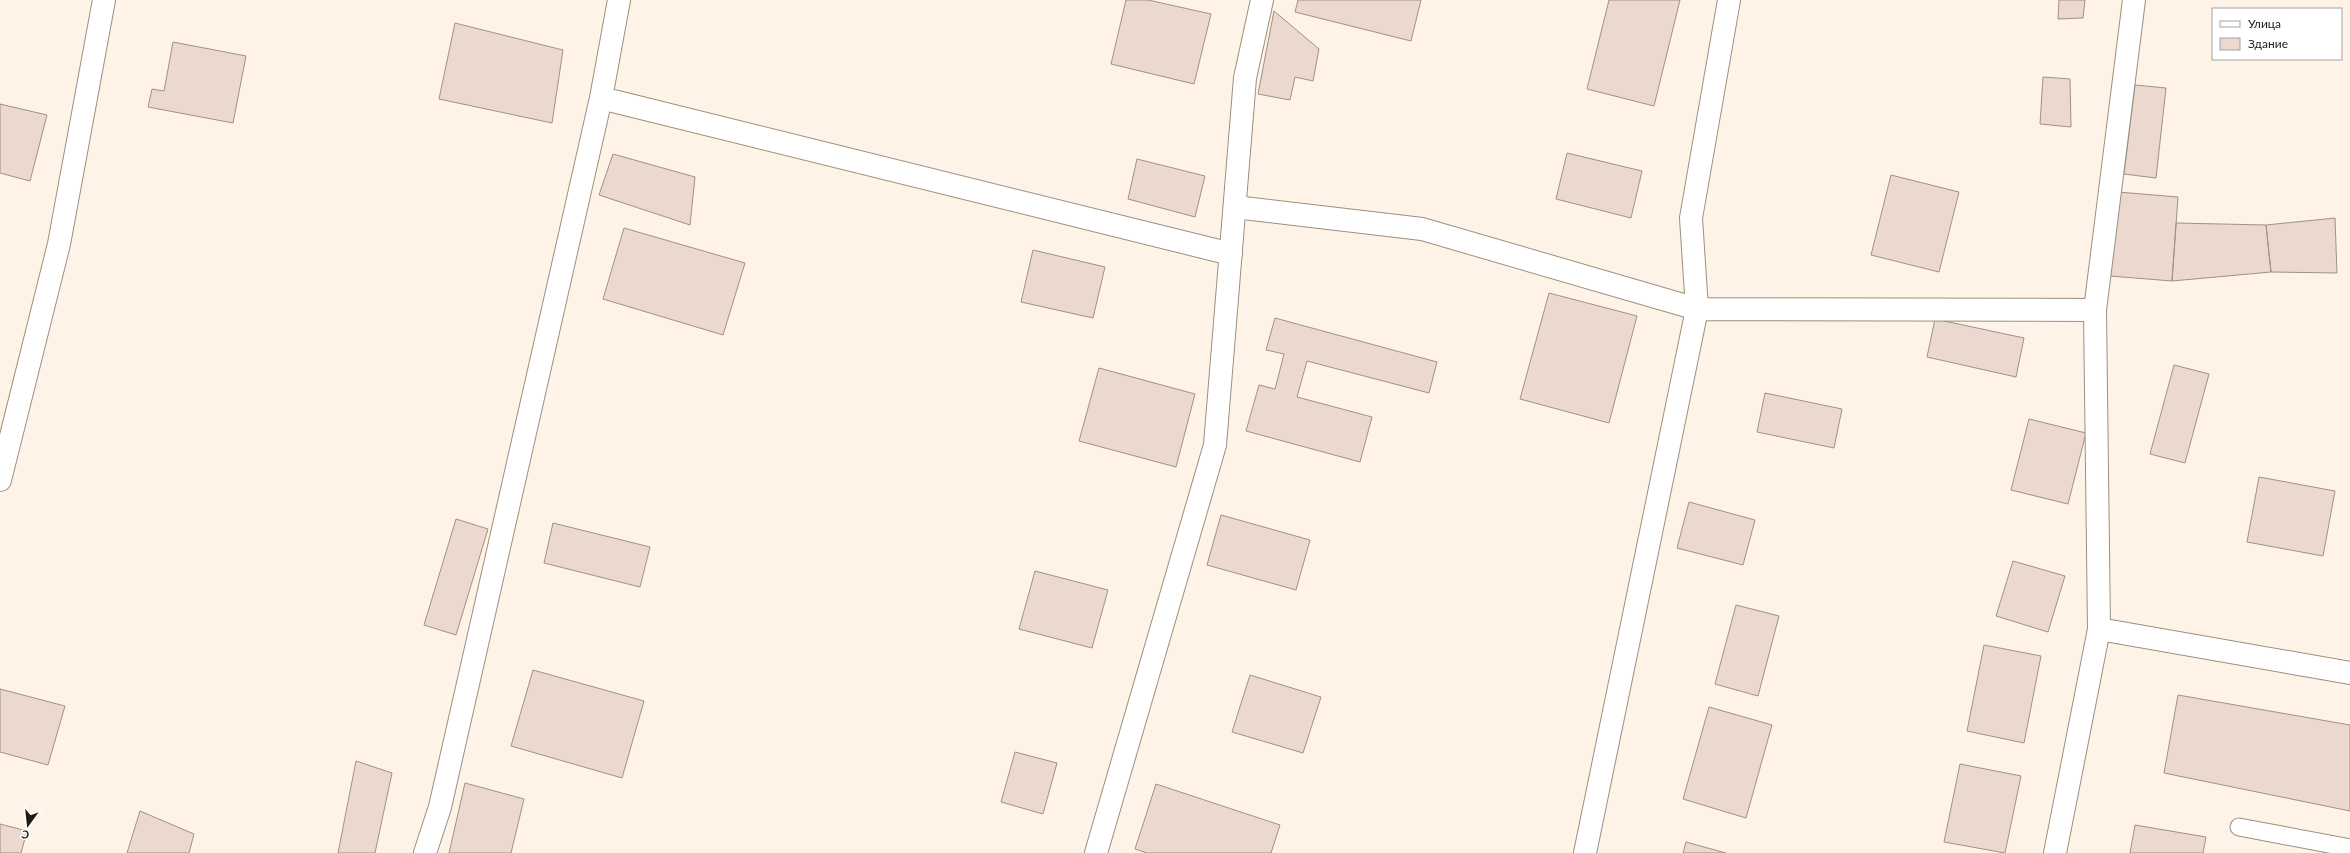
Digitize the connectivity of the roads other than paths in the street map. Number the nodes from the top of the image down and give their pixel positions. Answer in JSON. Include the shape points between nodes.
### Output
{"nodes":[{"id":1,"x":104,"y":0,"type":"edge"},
{"id":2,"x":619,"y":0,"type":"edge"},
{"id":3,"x":1262,"y":0,"type":"edge"},
{"id":4,"x":1729,"y":0,"type":"edge"},
{"id":5,"x":2134,"y":0,"type":"edge"},
{"id":6,"x":601,"y":98,"type":"junction"},
{"id":7,"x":1235,"y":207,"type":"junction"},
{"id":8,"x":1231,"y":254,"type":"junction"},
{"id":9,"x":1697,"y":310,"type":"junction"},
{"id":10,"x":2095,"y":310,"type":"junction"},
{"id":11,"x":0,"y":480,"type":"edge"},
{"id":12,"x":2099,"y":629,"type":"junction"},
{"id":13,"x":2350,"y":673,"type":"edge"},
{"id":14,"x":2239,"y":827,"type":"dead end"},
{"id":15,"x":2350,"y":848,"type":"edge"},
{"id":16,"x":425,"y":853,"type":"edge"},
{"id":17,"x":1096,"y":853,"type":"edge"},
{"id":18,"x":1585,"y":853,"type":"edge"},
{"id":19,"x":2054,"y":853,"type":"edge"}],
"edges":[{"from":1,"to":11,"type":"street","via":[[59,244]]},
{"from":2,"to":6,"type":"street"},
{"from":3,"to":7,"type":"street","via":[[1245,78]]},
{"from":4,"to":9,"type":"street","via":[[1691,218]]},
{"from":5,"to":10,"type":"street"},
{"from":6,"to":8,"type":"street"},
{"from":6,"to":16,"type":"street","via":[[440,807]]},
{"from":7,"to":8,"type":"street"},
{"from":7,"to":9,"type":"street","via":[[1422,230]]},
{"from":8,"to":17,"type":"street","via":[[1215,445]]},
{"from":9,"to":10,"type":"street"},
{"from":9,"to":18,"type":"street"},
{"from":10,"to":12,"type":"street"},
{"from":12,"to":13,"type":"street"},
{"from":12,"to":19,"type":"street"},
{"from":14,"to":15,"type":"lane"}]}
